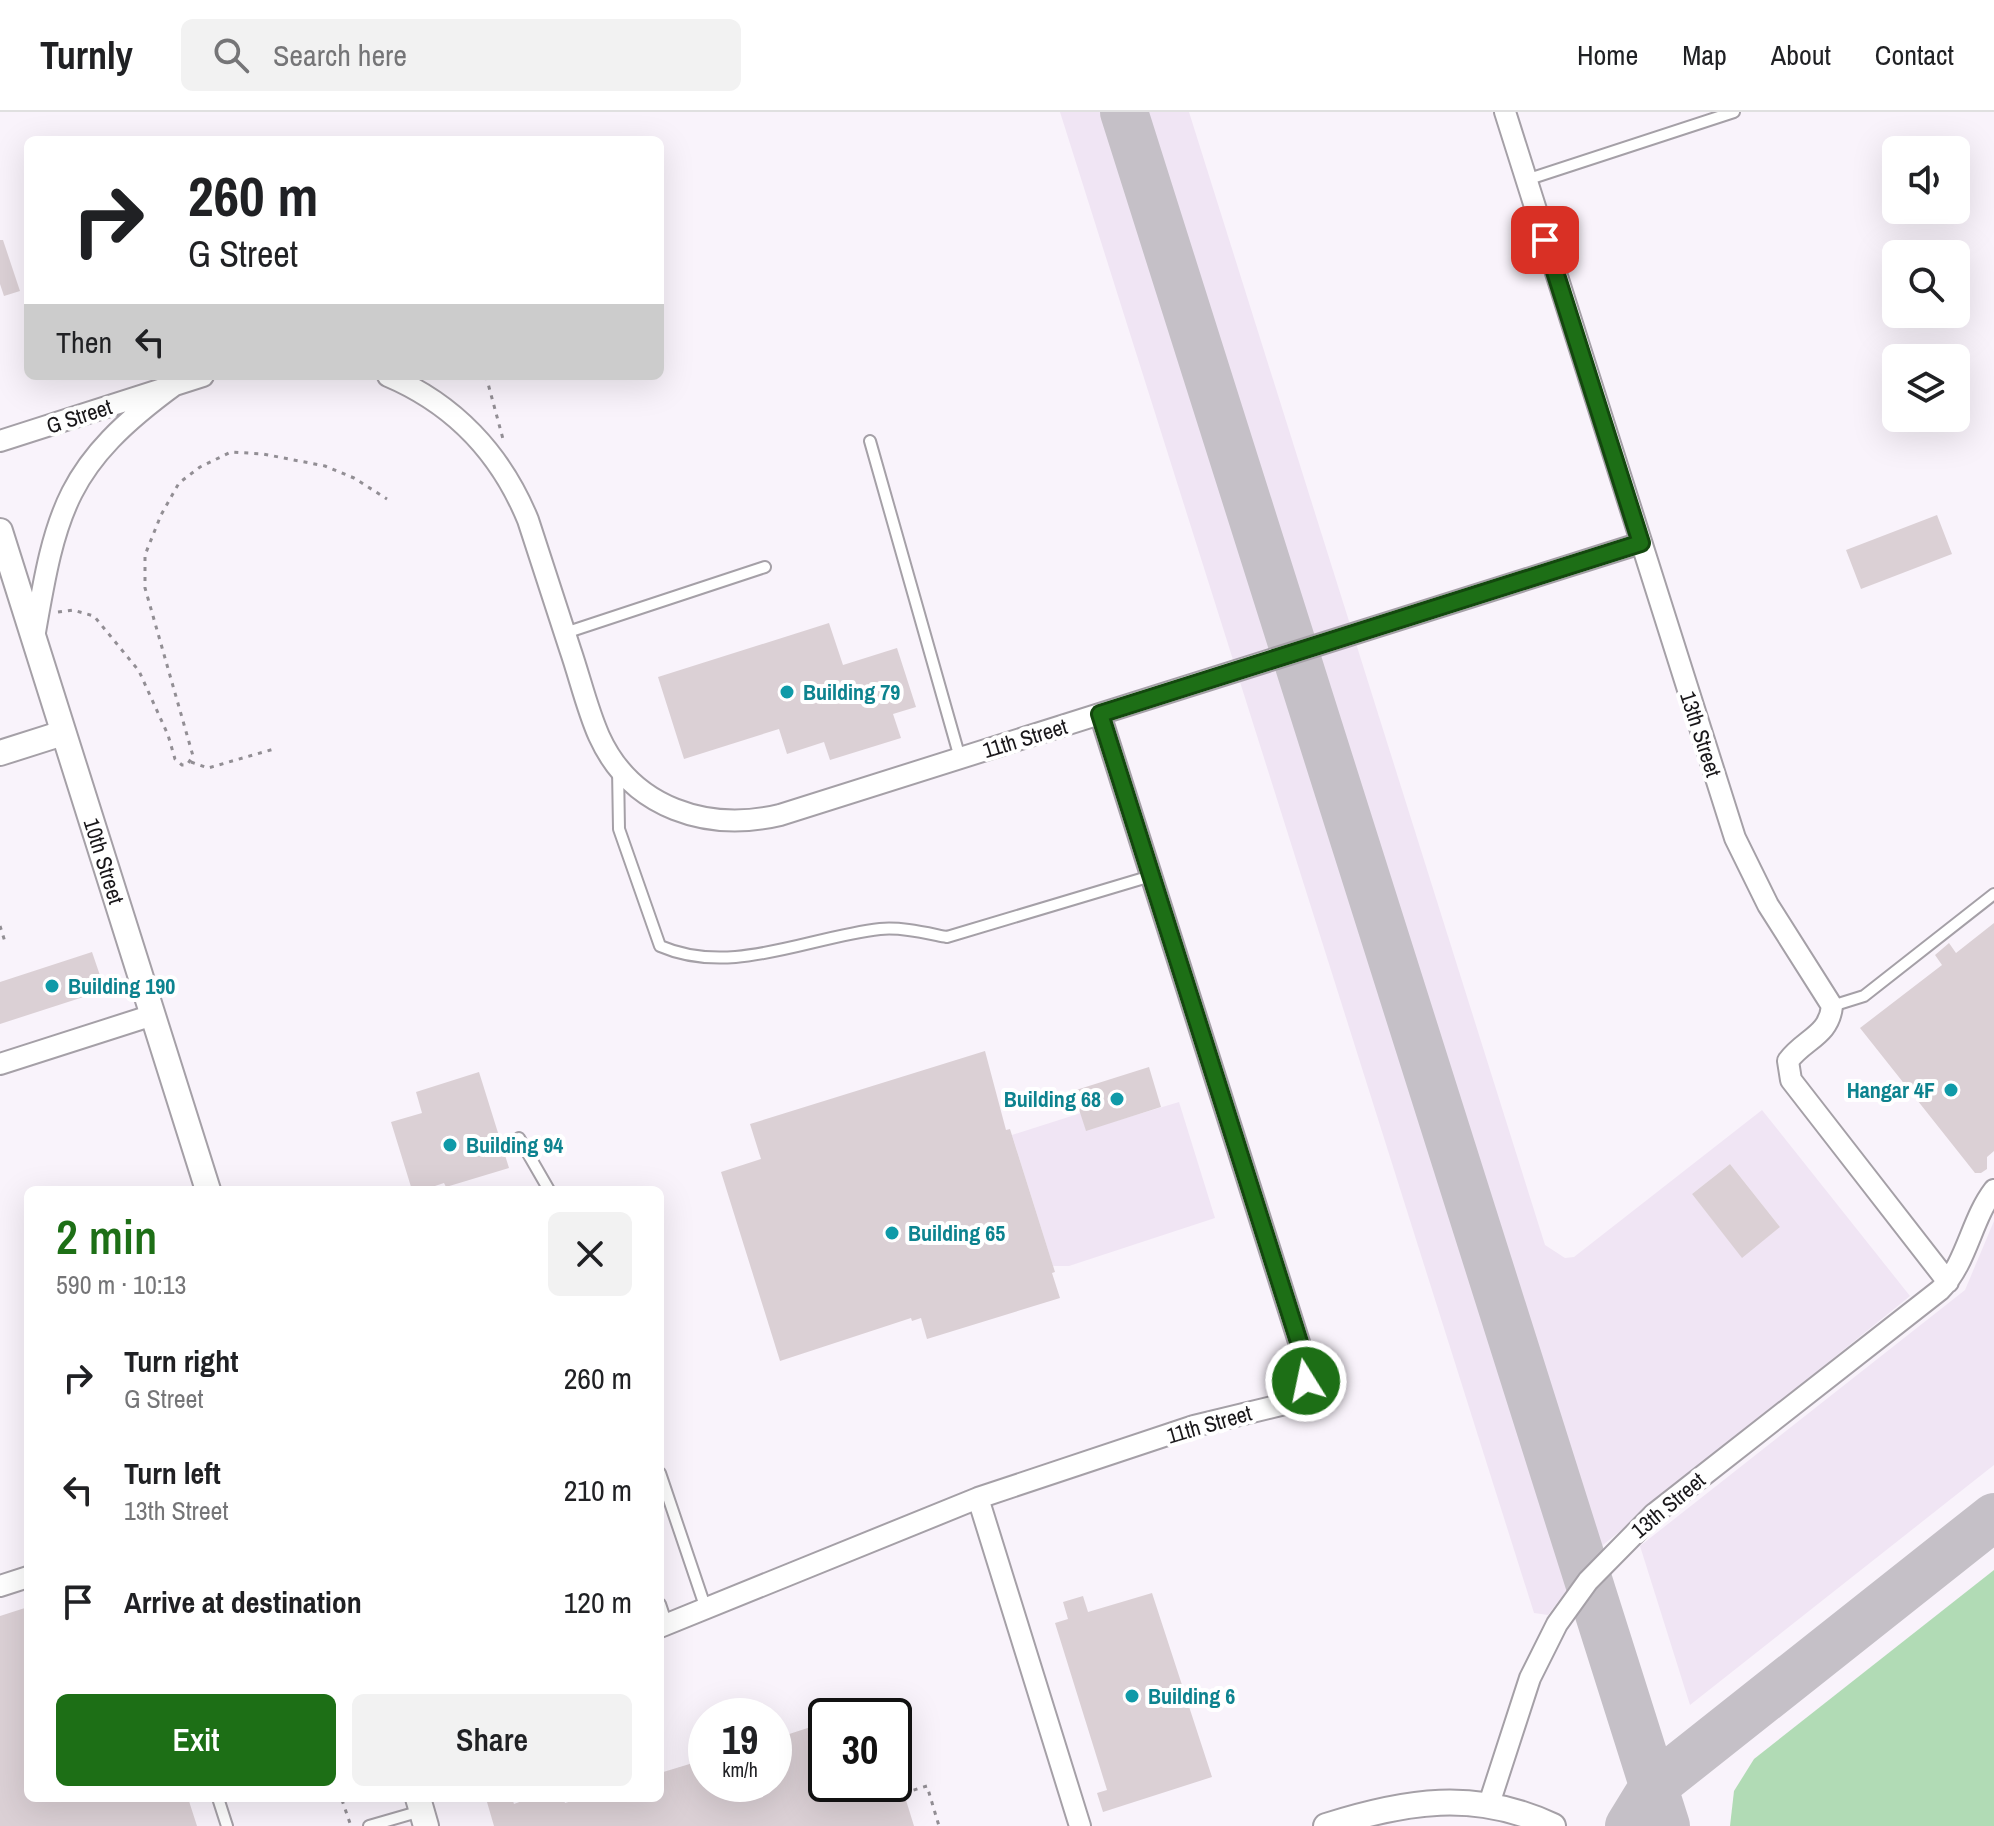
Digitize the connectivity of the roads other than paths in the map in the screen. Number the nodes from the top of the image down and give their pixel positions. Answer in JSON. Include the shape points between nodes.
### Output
{"nodes":[{"id":1,"x":1505,"y":112,"type":"edge"},
{"id":2,"x":1734,"y":112,"type":"edge"},
{"id":3,"x":1707,"y":116,"type":"edge"},
{"id":4,"x":1526,"y":180,"type":"junction"},
{"id":5,"x":190,"y":380,"type":"edge"},
{"id":6,"x":396,"y":380,"type":"edge"},
{"id":7,"x":176,"y":384,"type":"junction"},
{"id":8,"x":0,"y":441,"type":"edge"},
{"id":9,"x":870,"y":441,"type":"dead end"},
{"id":10,"x":0,"y":531,"type":"edge"},
{"id":11,"x":1641,"y":543,"type":"junction"},
{"id":12,"x":765,"y":567,"type":"dead end"},
{"id":13,"x":565,"y":633,"type":"junction"},
{"id":14,"x":34,"y":641,"type":"junction"},
{"id":15,"x":1100,"y":714,"type":"junction"},
{"id":16,"x":63,"y":733,"type":"junction"},
{"id":17,"x":0,"y":753,"type":"edge"},
{"id":18,"x":960,"y":758,"type":"junction"},
{"id":19,"x":618,"y":768,"type":"junction"},
{"id":20,"x":1151,"y":876,"type":"junction"},
{"id":21,"x":1994,"y":894,"type":"edge"},
{"id":22,"x":1832,"y":1006,"type":"junction"},
{"id":23,"x":153,"y":1015,"type":"junction"},
{"id":24,"x":0,"y":1064,"type":"edge"},
{"id":25,"x":519,"y":1138,"type":"dead end"},
{"id":26,"x":207,"y":1186,"type":"edge"},
{"id":27,"x":547,"y":1186,"type":"edge"},
{"id":28,"x":1994,"y":1190,"type":"edge"},
{"id":29,"x":1948,"y":1282,"type":"junction"},
{"id":30,"x":664,"y":1485,"type":"edge"},
{"id":31,"x":978,"y":1498,"type":"junction"},
{"id":32,"x":24,"y":1578,"type":"edge"},
{"id":33,"x":0,"y":1586,"type":"edge"},
{"id":34,"x":706,"y":1609,"type":"junction"},
{"id":35,"x":664,"y":1626,"type":"edge"},
{"id":36,"x":219,"y":1802,"type":"edge"},
{"id":37,"x":1489,"y":1804,"type":"junction"},
{"id":38,"x":422,"y":1811,"type":"edge"},
{"id":39,"x":227,"y":1826,"type":"edge"},
{"id":40,"x":369,"y":1826,"type":"edge"},
{"id":41,"x":1080,"y":1826,"type":"edge"},
{"id":42,"x":1326,"y":1826,"type":"edge"},
{"id":43,"x":1553,"y":1826,"type":"edge"}],
"edges":[{"from":1,"to":4,"type":"street","name":"13th Street"},
{"from":2,"to":3,"type":"lane"},
{"from":3,"to":4,"type":"lane"},
{"from":4,"to":11,"type":"street","name":"13th Street"},
{"from":5,"to":7,"type":"street","name":"G Street"},
{"from":6,"to":13,"type":"street","name":"11th Street","via":[[466,426],[502,467],[517,493]]},
{"from":7,"to":8,"type":"street","name":"G Street"},
{"from":7,"to":14,"type":"street","via":[[128,420],[74,485],[53,538]]},
{"from":9,"to":18,"type":"lane"},
{"from":10,"to":14,"type":"street","name":"10th Street"},
{"from":11,"to":15,"type":"street"},
{"from":11,"to":22,"type":"street","name":"13th Street","via":[[1735,838],[1768,905]]},
{"from":12,"to":13,"type":"lane"},
{"from":13,"to":19,"type":"street","name":"11th Street","via":[[599,736]]},
{"from":14,"to":16,"type":"street","name":"10th Street"},
{"from":15,"to":18,"type":"street","name":"11th Street"},
{"from":15,"to":20,"type":"street","name":"11th Street"},
{"from":16,"to":17,"type":"street"},
{"from":16,"to":23,"type":"street","name":"10th Street"},
{"from":18,"to":19,"type":"street","name":"11th Street","via":[[744,822],[682,812],[658,801]]},
{"from":19,"to":20,"type":"lane","via":[[619,829],[660,946],[675,953],[728,958],[882,929],[947,937]]},
{"from":20,"to":31,"type":"street","name":"11th Street","via":[[1305,1361],[1306,1381],[1298,1396],[1285,1404],[1194,1426]]},
{"from":21,"to":22,"type":"lane","via":[[1864,996]]},
{"from":22,"to":29,"type":"street","via":[[1826,1028],[1788,1061],[1791,1080]]},
{"from":23,"to":24,"type":"street"},
{"from":23,"to":26,"type":"street","name":"10th Street"},
{"from":25,"to":27,"type":"lane"},
{"from":28,"to":29,"type":"street","name":"13th Street"},
{"from":29,"to":37,"type":"street","name":"13th Street","via":[[1654,1514],[1588,1581],[1557,1624],[1530,1678]]},
{"from":30,"to":34,"type":"lane"},
{"from":31,"to":34,"type":"street","name":"11th Street"},
{"from":31,"to":41,"type":"street"},
{"from":32,"to":33,"type":"street"},
{"from":34,"to":35,"type":"street","name":"11th Street"},
{"from":36,"to":39,"type":"lane"},
{"from":37,"to":42,"type":"street","via":[[1387,1808]]},
{"from":37,"to":43,"type":"street"},
{"from":38,"to":40,"type":"lane"}]}
